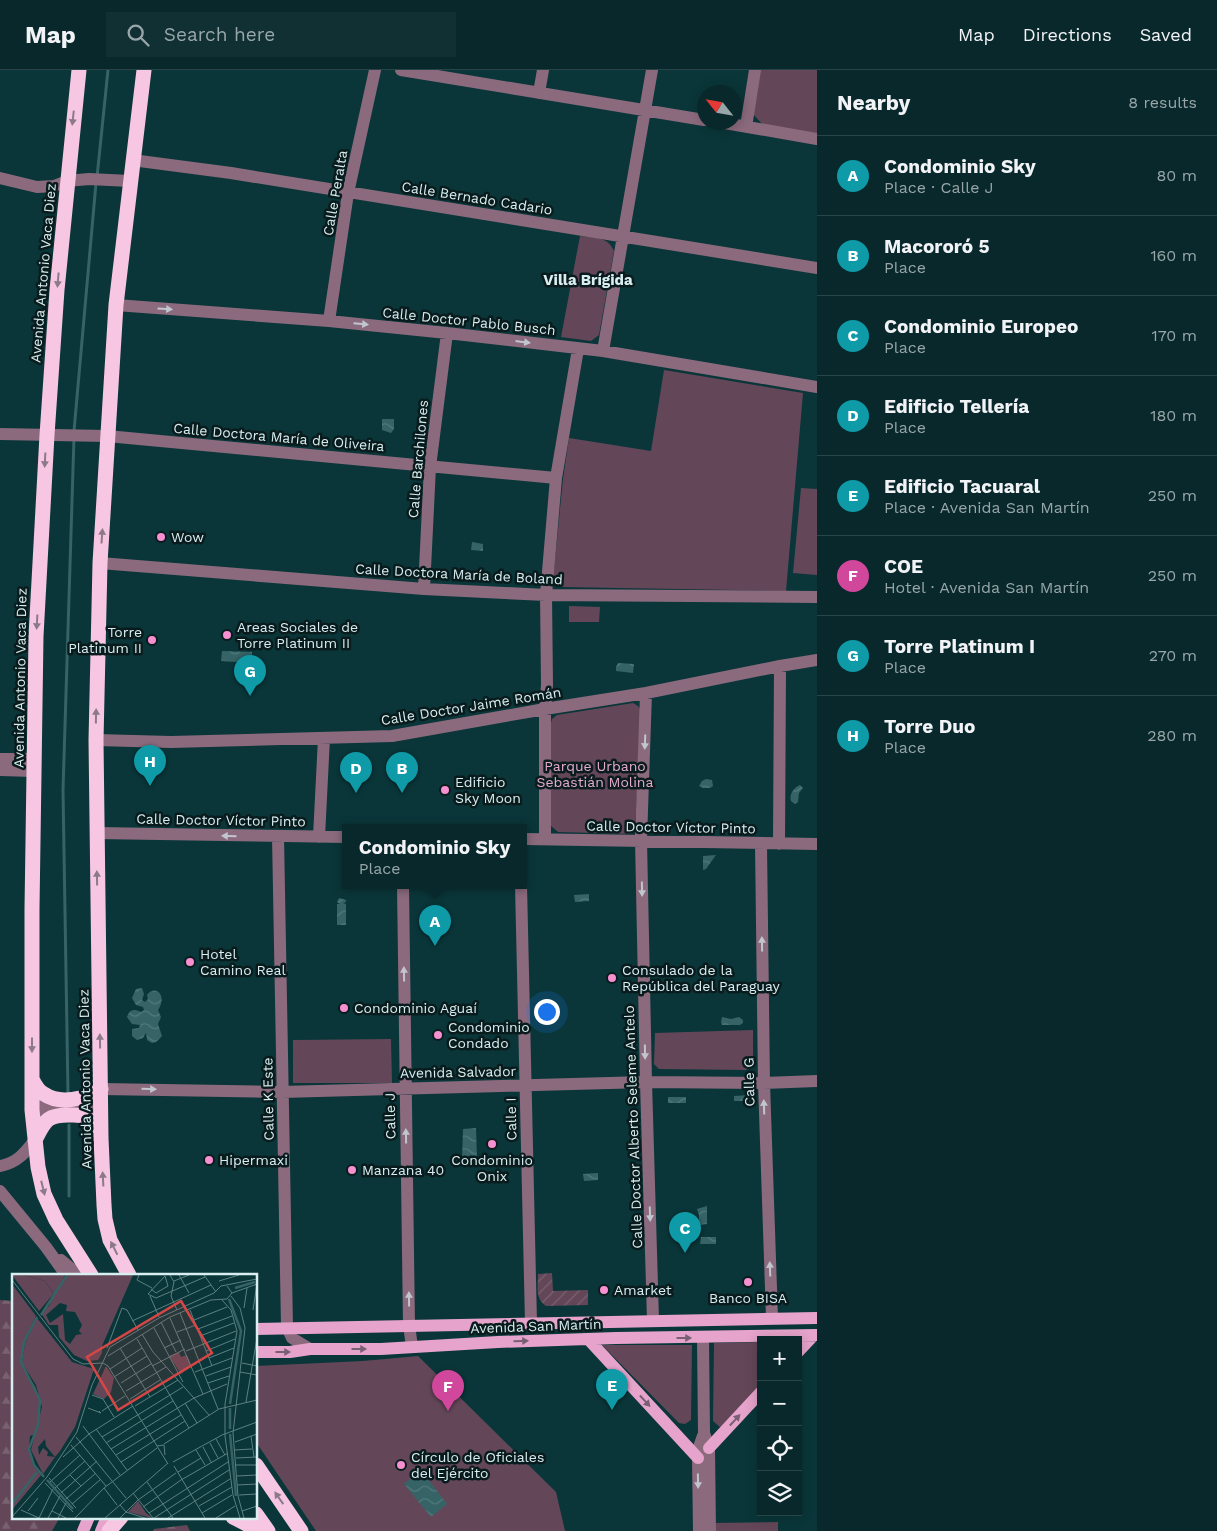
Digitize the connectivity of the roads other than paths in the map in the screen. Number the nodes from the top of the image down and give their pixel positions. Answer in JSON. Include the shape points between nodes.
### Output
{"nodes":[{"id":1,"x":79,"y":70,"type":"edge"},
{"id":2,"x":144,"y":70,"type":"edge"},
{"id":3,"x":375,"y":70,"type":"edge"},
{"id":4,"x":401,"y":70,"type":"edge"},
{"id":5,"x":542,"y":70,"type":"edge"},
{"id":6,"x":652,"y":70,"type":"edge"},
{"id":7,"x":755,"y":70,"type":"edge"},
{"id":8,"x":441,"y":74,"type":"edge"},
{"id":9,"x":539,"y":93,"type":"junction"},
{"id":10,"x":646,"y":110,"type":"junction"},
{"id":11,"x":697,"y":119,"type":"edge"},
{"id":12,"x":742,"y":126,"type":"edge"},
{"id":13,"x":746,"y":127,"type":"junction"},
{"id":14,"x":817,"y":139,"type":"edge"},
{"id":15,"x":132,"y":160,"type":"junction"},
{"id":16,"x":0,"y":178,"type":"edge"},
{"id":17,"x":67,"y":181,"type":"junction"},
{"id":18,"x":130,"y":182,"type":"junction"},
{"id":19,"x":348,"y":192,"type":"junction"},
{"id":20,"x":623,"y":237,"type":"junction"},
{"id":21,"x":817,"y":268,"type":"edge"},
{"id":22,"x":116,"y":305,"type":"junction"},
{"id":23,"x":329,"y":321,"type":"junction"},
{"id":24,"x":447,"y":332,"type":"junction"},
{"id":25,"x":578,"y":349,"type":"junction"},
{"id":26,"x":603,"y":351,"type":"junction"},
{"id":27,"x":817,"y":387,"type":"edge"},
{"id":28,"x":0,"y":434,"type":"edge"},
{"id":29,"x":51,"y":435,"type":"junction"},
{"id":30,"x":100,"y":436,"type":"junction"},
{"id":31,"x":430,"y":467,"type":"junction"},
{"id":32,"x":556,"y":478,"type":"junction"},
{"id":33,"x":100,"y":563,"type":"junction"},
{"id":34,"x":424,"y":589,"type":"junction"},
{"id":35,"x":546,"y":595,"type":"junction"},
{"id":36,"x":817,"y":597,"type":"edge"},
{"id":37,"x":817,"y":660,"type":"edge"},
{"id":38,"x":780,"y":666,"type":"junction"},
{"id":39,"x":646,"y":693,"type":"junction"},
{"id":40,"x":545,"y":709,"type":"junction"},
{"id":41,"x":324,"y":738,"type":"junction"},
{"id":42,"x":96,"y":740,"type":"junction"},
{"id":43,"x":0,"y":759,"type":"edge"},
{"id":44,"x":34,"y":765,"type":"junction"},
{"id":45,"x":0,"y":770,"type":"edge"},
{"id":46,"x":96,"y":834,"type":"junction"},
{"id":47,"x":278,"y":836,"type":"junction"},
{"id":48,"x":319,"y":837,"type":"junction"},
{"id":49,"x":342,"y":837,"type":"edge"},
{"id":50,"x":527,"y":839,"type":"edge"},
{"id":51,"x":545,"y":839,"type":"junction"},
{"id":52,"x":641,"y":840,"type":"junction"},
{"id":53,"x":760,"y":844,"type":"junction"},
{"id":54,"x":779,"y":844,"type":"junction"},
{"id":55,"x":817,"y":844,"type":"edge"},
{"id":56,"x":403,"y":889,"type":"edge"},
{"id":57,"x":521,"y":889,"type":"edge"},
{"id":58,"x":32,"y":1079,"type":"junction"},
{"id":59,"x":817,"y":1081,"type":"edge"},
{"id":60,"x":646,"y":1082,"type":"junction"},
{"id":61,"x":764,"y":1083,"type":"junction"},
{"id":62,"x":525,"y":1086,"type":"junction"},
{"id":63,"x":405,"y":1088,"type":"junction"},
{"id":64,"x":101,"y":1090,"type":"junction"},
{"id":65,"x":282,"y":1092,"type":"junction"},
{"id":66,"x":101,"y":1138,"type":"junction"},
{"id":67,"x":35,"y":1140,"type":"junction"},
{"id":68,"x":0,"y":1166,"type":"edge"},
{"id":69,"x":0,"y":1191,"type":"edge"},
{"id":70,"x":46,"y":1247,"type":"junction"},
{"id":71,"x":86,"y":1273,"type":"edge"},
{"id":72,"x":65,"y":1274,"type":"edge"},
{"id":73,"x":128,"y":1274,"type":"edge"},
{"id":74,"x":772,"y":1318,"type":"junction"},
{"id":75,"x":817,"y":1318,"type":"edge"},
{"id":76,"x":653,"y":1320,"type":"junction"},
{"id":77,"x":616,"y":1321,"type":"junction"},
{"id":78,"x":530,"y":1323,"type":"junction"},
{"id":79,"x":498,"y":1324,"type":"junction"},
{"id":80,"x":409,"y":1325,"type":"junction"},
{"id":81,"x":286,"y":1327,"type":"junction"},
{"id":82,"x":258,"y":1329,"type":"edge"},
{"id":83,"x":815,"y":1335,"type":"edge"},
{"id":84,"x":616,"y":1338,"type":"junction"},
{"id":85,"x":703,"y":1338,"type":"junction"},
{"id":86,"x":588,"y":1339,"type":"junction"},
{"id":87,"x":498,"y":1342,"type":"junction"},
{"id":88,"x":412,"y":1347,"type":"junction"},
{"id":89,"x":802,"y":1348,"type":"edge"},
{"id":90,"x":310,"y":1349,"type":"junction"},
{"id":91,"x":258,"y":1352,"type":"edge"},
{"id":92,"x":757,"y":1396,"type":"edge"},
{"id":93,"x":704,"y":1434,"type":"junction"},
{"id":94,"x":709,"y":1448,"type":"junction"},
{"id":95,"x":698,"y":1458,"type":"junction"},
{"id":96,"x":258,"y":1469,"type":"edge"},
{"id":97,"x":258,"y":1517,"type":"edge"},
{"id":98,"x":89,"y":1518,"type":"edge"},
{"id":99,"x":107,"y":1518,"type":"edge"},
{"id":100,"x":120,"y":1518,"type":"edge"},
{"id":101,"x":235,"y":1518,"type":"edge"},
{"id":102,"x":83,"y":1531,"type":"edge"},
{"id":103,"x":101,"y":1531,"type":"edge"},
{"id":104,"x":109,"y":1531,"type":"edge"},
{"id":105,"x":260,"y":1531,"type":"edge"},
{"id":106,"x":268,"y":1531,"type":"edge"},
{"id":107,"x":301,"y":1531,"type":"edge"},
{"id":108,"x":699,"y":1531,"type":"edge"},
{"id":109,"x":710,"y":1531,"type":"edge"}],
"edges":[{"from":1,"to":17,"type":"highway","name":"Avenida Antonio Vaca Diez","one_way":true},
{"from":2,"to":15,"type":"highway","name":"Avenida Antonio Vaca Diez"},
{"from":3,"to":19,"type":"street","name":"Calle Peralta"},
{"from":4,"to":8,"type":"street"},
{"from":5,"to":9,"type":"street"},
{"from":6,"to":10,"type":"street"},
{"from":7,"to":13,"type":"street"},
{"from":8,"to":9,"type":"street"},
{"from":9,"to":10,"type":"street"},
{"from":10,"to":11,"type":"street"},
{"from":10,"to":20,"type":"street"},
{"from":12,"to":13,"type":"street"},
{"from":13,"to":14,"type":"street"},
{"from":15,"to":18,"type":"highway","name":"Avenida Antonio Vaca Diez"},
{"from":15,"to":19,"type":"street","name":"Calle Bernado Cadario"},
{"from":16,"to":17,"type":"street","via":[[37,187]]},
{"from":17,"to":18,"type":"street","via":[[104,179]]},
{"from":17,"to":29,"type":"highway","name":"Avenida Antonio Vaca Diez","one_way":true,"via":[[57,290]]},
{"from":18,"to":22,"type":"highway","name":"Avenida Antonio Vaca Diez"},
{"from":19,"to":20,"type":"street","name":"Calle Bernado Cadario"},
{"from":19,"to":23,"type":"street","name":"Calle Peralta"},
{"from":20,"to":21,"type":"street","name":"Calle Bernado Cadario"},
{"from":20,"to":26,"type":"street"},
{"from":22,"to":23,"type":"street","name":"Calle Doctor Pablo Busch","one_way":true},
{"from":22,"to":30,"type":"highway","name":"Avenida Antonio Vaca Diez"},
{"from":23,"to":24,"type":"street","name":"Calle Doctor Pablo Busch","one_way":true},
{"from":24,"to":25,"type":"street","name":"Calle Doctor Pablo Busch","one_way":true},
{"from":24,"to":31,"type":"street","name":"Calle Barchilones"},
{"from":25,"to":26,"type":"street","name":"Calle Doctor Pablo Busch"},
{"from":25,"to":32,"type":"street"},
{"from":26,"to":27,"type":"street","name":"Calle Doctor Pablo Busch"},
{"from":28,"to":29,"type":"street","name":"Calle Doctora María de Oliveira"},
{"from":29,"to":30,"type":"street","name":"Calle Doctora María de Oliveira"},
{"from":29,"to":44,"type":"highway","name":"Avenida Antonio Vaca Diez","one_way":true,"via":[[36,636]]},
{"from":30,"to":31,"type":"street","name":"Calle Doctora María de Oliveira"},
{"from":33,"to":30,"type":"highway","name":"Avenida Antonio Vaca Diez","one_way":true},
{"from":31,"to":32,"type":"street","name":"Calle Doctora María de Oliveira"},
{"from":31,"to":34,"type":"street","name":"Calle Barchilones"},
{"from":32,"to":35,"type":"street"},
{"from":33,"to":34,"type":"street","name":"Calle Doctora María de Boland"},
{"from":42,"to":33,"type":"highway","name":"Avenida Antonio Vaca Diez","one_way":true},
{"from":34,"to":35,"type":"street","name":"Calle Doctora María de Boland"},
{"from":35,"to":36,"type":"street","name":"Calle Doctora María de Boland"},
{"from":35,"to":40,"type":"street"},
{"from":37,"to":38,"type":"street","name":"Calle Doctor Jaime Román"},
{"from":38,"to":39,"type":"street","name":"Calle Doctor Jaime Román"},
{"from":38,"to":54,"type":"street"},
{"from":39,"to":40,"type":"street","name":"Calle Doctor Jaime Román"},
{"from":39,"to":52,"type":"street","name":"Calle Doctor Alberto Seleme Antelo","one_way":true},
{"from":40,"to":41,"type":"street","name":"Calle Doctor Jaime Román","via":[[392,736]]},
{"from":40,"to":51,"type":"street"},
{"from":41,"to":42,"type":"street","name":"Calle Doctor Jaime Román","via":[[171,742]]},
{"from":41,"to":48,"type":"street"},
{"from":42,"to":46,"type":"highway","name":"Avenida Antonio Vaca Diez"},
{"from":43,"to":44,"type":"street"},
{"from":44,"to":45,"type":"street"},
{"from":44,"to":58,"type":"highway","name":"Avenida Antonio Vaca Diez","one_way":true},
{"from":47,"to":46,"type":"street","name":"Calle Doctor Víctor Pinto","one_way":true},
{"from":64,"to":46,"type":"highway","name":"Avenida Antonio Vaca Diez","one_way":true},
{"from":47,"to":48,"type":"street","name":"Calle Doctor Víctor Pinto"},
{"from":47,"to":65,"type":"street","name":"Calle K Este"},
{"from":48,"to":49,"type":"street","name":"Calle Doctor Víctor Pinto"},
{"from":50,"to":51,"type":"street","name":"Calle Doctor Víctor Pinto"},
{"from":51,"to":52,"type":"street","name":"Calle Doctor Víctor Pinto"},
{"from":52,"to":53,"type":"street","name":"Calle Doctor Víctor Pinto"},
{"from":52,"to":60,"type":"street","name":"Calle Doctor Alberto Seleme Antelo","one_way":true},
{"from":53,"to":54,"type":"street","name":"Calle Doctor Víctor Pinto"},
{"from":61,"to":53,"type":"street","name":"Calle G","one_way":true},
{"from":54,"to":55,"type":"street","name":"Calle Doctor Víctor Pinto"},
{"from":63,"to":56,"type":"street","name":"Calle J","one_way":true},
{"from":57,"to":62,"type":"street","name":"Calle I"},
{"from":58,"to":64,"type":"highway","via":[[44,1095],[54,1099],[78,1099]]},
{"from":58,"to":67,"type":"highway","name":"Avenida Antonio Vaca Diez"},
{"from":59,"to":61,"type":"street","name":"Avenida Salvador"},
{"from":60,"to":61,"type":"street","name":"Avenida Salvador"},
{"from":60,"to":62,"type":"street","name":"Avenida Salvador"},
{"from":60,"to":76,"type":"street","name":"Calle Doctor Alberto Seleme Antelo","one_way":true},
{"from":74,"to":61,"type":"street","name":"Calle G","one_way":true},
{"from":62,"to":63,"type":"street","name":"Avenida Salvador"},
{"from":62,"to":78,"type":"street","name":"Calle I"},
{"from":63,"to":65,"type":"street","name":"Avenida Salvador"},
{"from":80,"to":63,"type":"street","name":"Calle J","one_way":true},
{"from":64,"to":65,"type":"street","name":"Avenida Salvador","one_way":true},
{"from":64,"to":66,"type":"highway","name":"Avenida Antonio Vaca Diez"},
{"from":65,"to":81,"type":"street","name":"Calle K Este"},
{"from":66,"to":67,"type":"highway","via":[[81,1115],[54,1115],[45,1121]]},
{"from":73,"to":66,"type":"highway","name":"Avenida Antonio Vaca Diez","one_way":true,"via":[[110,1240],[105,1219]]},
{"from":67,"to":68,"type":"street","via":[[24,1154],[10,1164]]},
{"from":67,"to":71,"type":"highway","name":"Avenida Antonio Vaca Diez","one_way":true,"via":[[44,1194]]},
{"from":69,"to":70,"type":"street"},
{"from":70,"to":71,"type":"street"},
{"from":70,"to":72,"type":"street"},
{"from":74,"to":75,"type":"main road","name":"Avenida San Martín"},
{"from":74,"to":76,"type":"main road","name":"Avenida San Martín"},
{"from":76,"to":77,"type":"main road","name":"Avenida San Martín"},
{"from":77,"to":78,"type":"main road","name":"Avenida San Martín"},
{"from":77,"to":84,"type":"main road"},
{"from":78,"to":79,"type":"main road","name":"Avenida San Martín"},
{"from":79,"to":80,"type":"main road","name":"Avenida San Martín"},
{"from":79,"to":87,"type":"main road"},
{"from":80,"to":81,"type":"main road","name":"Avenida San Martín"},
{"from":80,"to":88,"type":"street","name":"Calle J"},
{"from":81,"to":82,"type":"main road","name":"Avenida San Martín"},
{"from":81,"to":90,"type":"street","via":[[292,1338]]},
{"from":83,"to":85,"type":"main road","name":"Avenida San Martín"},
{"from":83,"to":89,"type":"main road"},
{"from":84,"to":85,"type":"main road","name":"Avenida San Martín","one_way":true},
{"from":84,"to":86,"type":"main road","name":"Avenida San Martín"},
{"from":85,"to":93,"type":"street"},
{"from":87,"to":86,"type":"main road","name":"Avenida San Martín","one_way":true},
{"from":86,"to":95,"type":"main road","one_way":true},
{"from":87,"to":88,"type":"main road","name":"Avenida San Martín"},
{"from":90,"to":88,"type":"main road","name":"Avenida San Martín","one_way":true},
{"from":91,"to":90,"type":"main road","name":"Avenida San Martín","one_way":true},
{"from":94,"to":92,"type":"main road","one_way":true},
{"from":93,"to":94,"type":"street"},
{"from":93,"to":95,"type":"street"},
{"from":94,"to":109,"type":"street"},
{"from":95,"to":108,"type":"street","one_way":true},
{"from":107,"to":96,"type":"highway","one_way":true},
{"from":97,"to":106,"type":"highway"},
{"from":98,"to":102,"type":"main road"},
{"from":99,"to":103,"type":"main road"},
{"from":100,"to":104,"type":"highway"},
{"from":101,"to":105,"type":"highway"}]}
